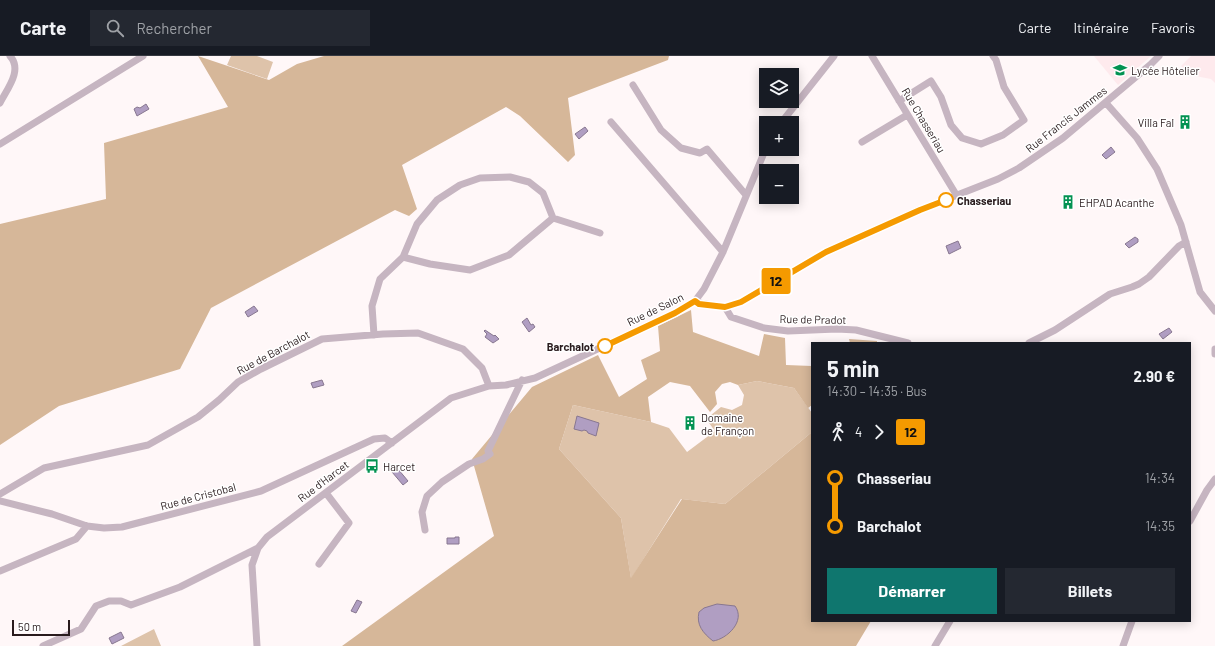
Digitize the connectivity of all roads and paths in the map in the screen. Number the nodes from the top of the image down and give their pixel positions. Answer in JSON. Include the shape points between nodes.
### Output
{"nodes":[{"id":1,"x":10,"y":56,"type":"edge"},
{"id":2,"x":143,"y":56,"type":"edge"},
{"id":3,"x":834,"y":56,"type":"edge"},
{"id":4,"x":872,"y":56,"type":"edge"},
{"id":5,"x":993,"y":56,"type":"edge"},
{"id":6,"x":1159,"y":56,"type":"edge"},
{"id":7,"x":633,"y":85,"type":"dead end"},
{"id":8,"x":899,"y":101,"type":"junction"},
{"id":9,"x":0,"y":103,"type":"edge"},
{"id":10,"x":1106,"y":103,"type":"junction"},
{"id":11,"x":907,"y":115,"type":"junction"},
{"id":12,"x":787,"y":116,"type":"edge"},
{"id":13,"x":611,"y":122,"type":"dead end"},
{"id":14,"x":1,"y":141,"type":"edge"},
{"id":15,"x":862,"y":142,"type":"dead end"},
{"id":16,"x":763,"y":156,"type":"edge"},
{"id":17,"x":746,"y":195,"type":"junction"},
{"id":18,"x":957,"y":196,"type":"junction"},
{"id":19,"x":553,"y":218,"type":"junction"},
{"id":20,"x":600,"y":233,"type":"dead end"},
{"id":21,"x":1186,"y":242,"type":"junction"},
{"id":22,"x":724,"y":252,"type":"junction"},
{"id":23,"x":403,"y":257,"type":"junction"},
{"id":24,"x":695,"y":301,"type":"junction"},
{"id":25,"x":725,"y":307,"type":"junction"},
{"id":26,"x":1215,"y":311,"type":"edge"},
{"id":27,"x":374,"y":335,"type":"junction"},
{"id":28,"x":904,"y":342,"type":"edge"},
{"id":29,"x":1031,"y":342,"type":"edge"},
{"id":30,"x":1215,"y":349,"type":"edge"},
{"id":31,"x":1215,"y":354,"type":"edge"},
{"id":32,"x":522,"y":380,"type":"junction"},
{"id":33,"x":489,"y":386,"type":"junction"},
{"id":34,"x":392,"y":443,"type":"junction"},
{"id":35,"x":1215,"y":479,"type":"edge"},
{"id":36,"x":326,"y":493,"type":"junction"},
{"id":37,"x":0,"y":494,"type":"edge"},
{"id":38,"x":0,"y":501,"type":"edge"},
{"id":39,"x":1191,"y":519,"type":"edge"},
{"id":40,"x":87,"y":526,"type":"junction"},
{"id":41,"x":425,"y":530,"type":"dead end"},
{"id":42,"x":258,"y":548,"type":"junction"},
{"id":43,"x":319,"y":564,"type":"dead end"},
{"id":44,"x":0,"y":571,"type":"edge"},
{"id":45,"x":949,"y":622,"type":"edge"},
{"id":46,"x":1132,"y":622,"type":"edge"},
{"id":47,"x":43,"y":646,"type":"edge"},
{"id":48,"x":257,"y":646,"type":"edge"},
{"id":49,"x":935,"y":646,"type":"edge"},
{"id":50,"x":1123,"y":646,"type":"edge"}],
"edges":[{"from":1,"to":9,"type":"street","via":[[14,63],[14,74]]},
{"from":2,"to":14,"type":"street"},
{"from":3,"to":12,"type":"street"},
{"from":4,"to":8,"type":"street","name":"Rue Chasseriau"},
{"from":5,"to":8,"type":"street","via":[[1004,87],[1024,120],[1003,135],[981,144],[962,138],[951,125],[941,97],[931,81]]},
{"from":6,"to":10,"type":"street","name":"Rue Francis Jammes"},
{"from":7,"to":17,"type":"street","via":[[661,130],[681,148],[700,152],[707,149]]},
{"from":8,"to":11,"type":"street","name":"Rue Chasseriau"},
{"from":10,"to":18,"type":"street","name":"Rue Francis Jammes","via":[[1033,160],[998,179]]},
{"from":10,"to":21,"type":"street","via":[[1152,158]]},
{"from":11,"to":15,"type":"street"},
{"from":11,"to":18,"type":"street","name":"Rue Chasseriau"},
{"from":13,"to":22,"type":"street"},
{"from":16,"to":17,"type":"street","name":"Rue de Salon"},
{"from":17,"to":22,"type":"street","name":"Rue de Salon"},
{"from":18,"to":25,"type":"street","name":"Rue Francis Jammes","via":[[826,252],[741,302]]},
{"from":19,"to":20,"type":"street"},
{"from":19,"to":23,"type":"street","via":[[508,254],[470,270]]},
{"from":19,"to":23,"type":"street","via":[[543,193],[529,182],[510,178],[480,178],[460,185],[437,200],[417,224]]},
{"from":21,"to":26,"type":"street","via":[[1200,292]]},
{"from":21,"to":29,"type":"street","via":[[1139,284],[1110,294],[1055,330]]},
{"from":22,"to":24,"type":"street","name":"Rue de Salon"},
{"from":23,"to":27,"type":"street","via":[[380,279],[372,306]]},
{"from":24,"to":25,"type":"street","name":"Rue Francis Jammes","via":[[699,304]]},
{"from":24,"to":32,"type":"street","name":"Rue de Salon","via":[[675,313],[535,378]]},
{"from":25,"to":28,"type":"street","name":"Rue de Pradot","via":[[731,317],[764,328],[788,331],[856,330]]},
{"from":27,"to":33,"type":"street","name":"Rue de Barchalot","via":[[418,333],[464,349],[482,368]]},
{"from":27,"to":37,"type":"street","name":"Rue de Barchalot","via":[[322,339],[238,382],[198,417],[148,445],[44,468]]},
{"from":30,"to":31,"type":"street"},
{"from":32,"to":33,"type":"street","name":"Rue de Salon","via":[[506,385]]},
{"from":32,"to":41,"type":"street","via":[[488,451],[490,454],[469,464],[442,482],[427,496],[422,512]]},
{"from":33,"to":34,"type":"street","name":"Rue d'Harcet","via":[[451,398]]},
{"from":34,"to":36,"type":"street","name":"Rue d'Harcet"},
{"from":34,"to":40,"type":"street","name":"Rue de Cristobal","via":[[385,438],[374,439],[261,491],[230,500],[122,527]]},
{"from":35,"to":39,"type":"street"},
{"from":36,"to":42,"type":"street","name":"Rue d'Harcet","via":[[267,537]]},
{"from":36,"to":43,"type":"street","via":[[350,523]]},
{"from":38,"to":40,"type":"street","name":"Rue de Cristobal"},
{"from":40,"to":44,"type":"street","via":[[76,539]]},
{"from":42,"to":47,"type":"street","via":[[180,587],[131,605],[121,601],[109,601],[96,606],[82,629]]},
{"from":42,"to":48,"type":"street","name":"Rue d'Harcet","via":[[252,565]]},
{"from":45,"to":49,"type":"street"},
{"from":46,"to":50,"type":"street"}]}
